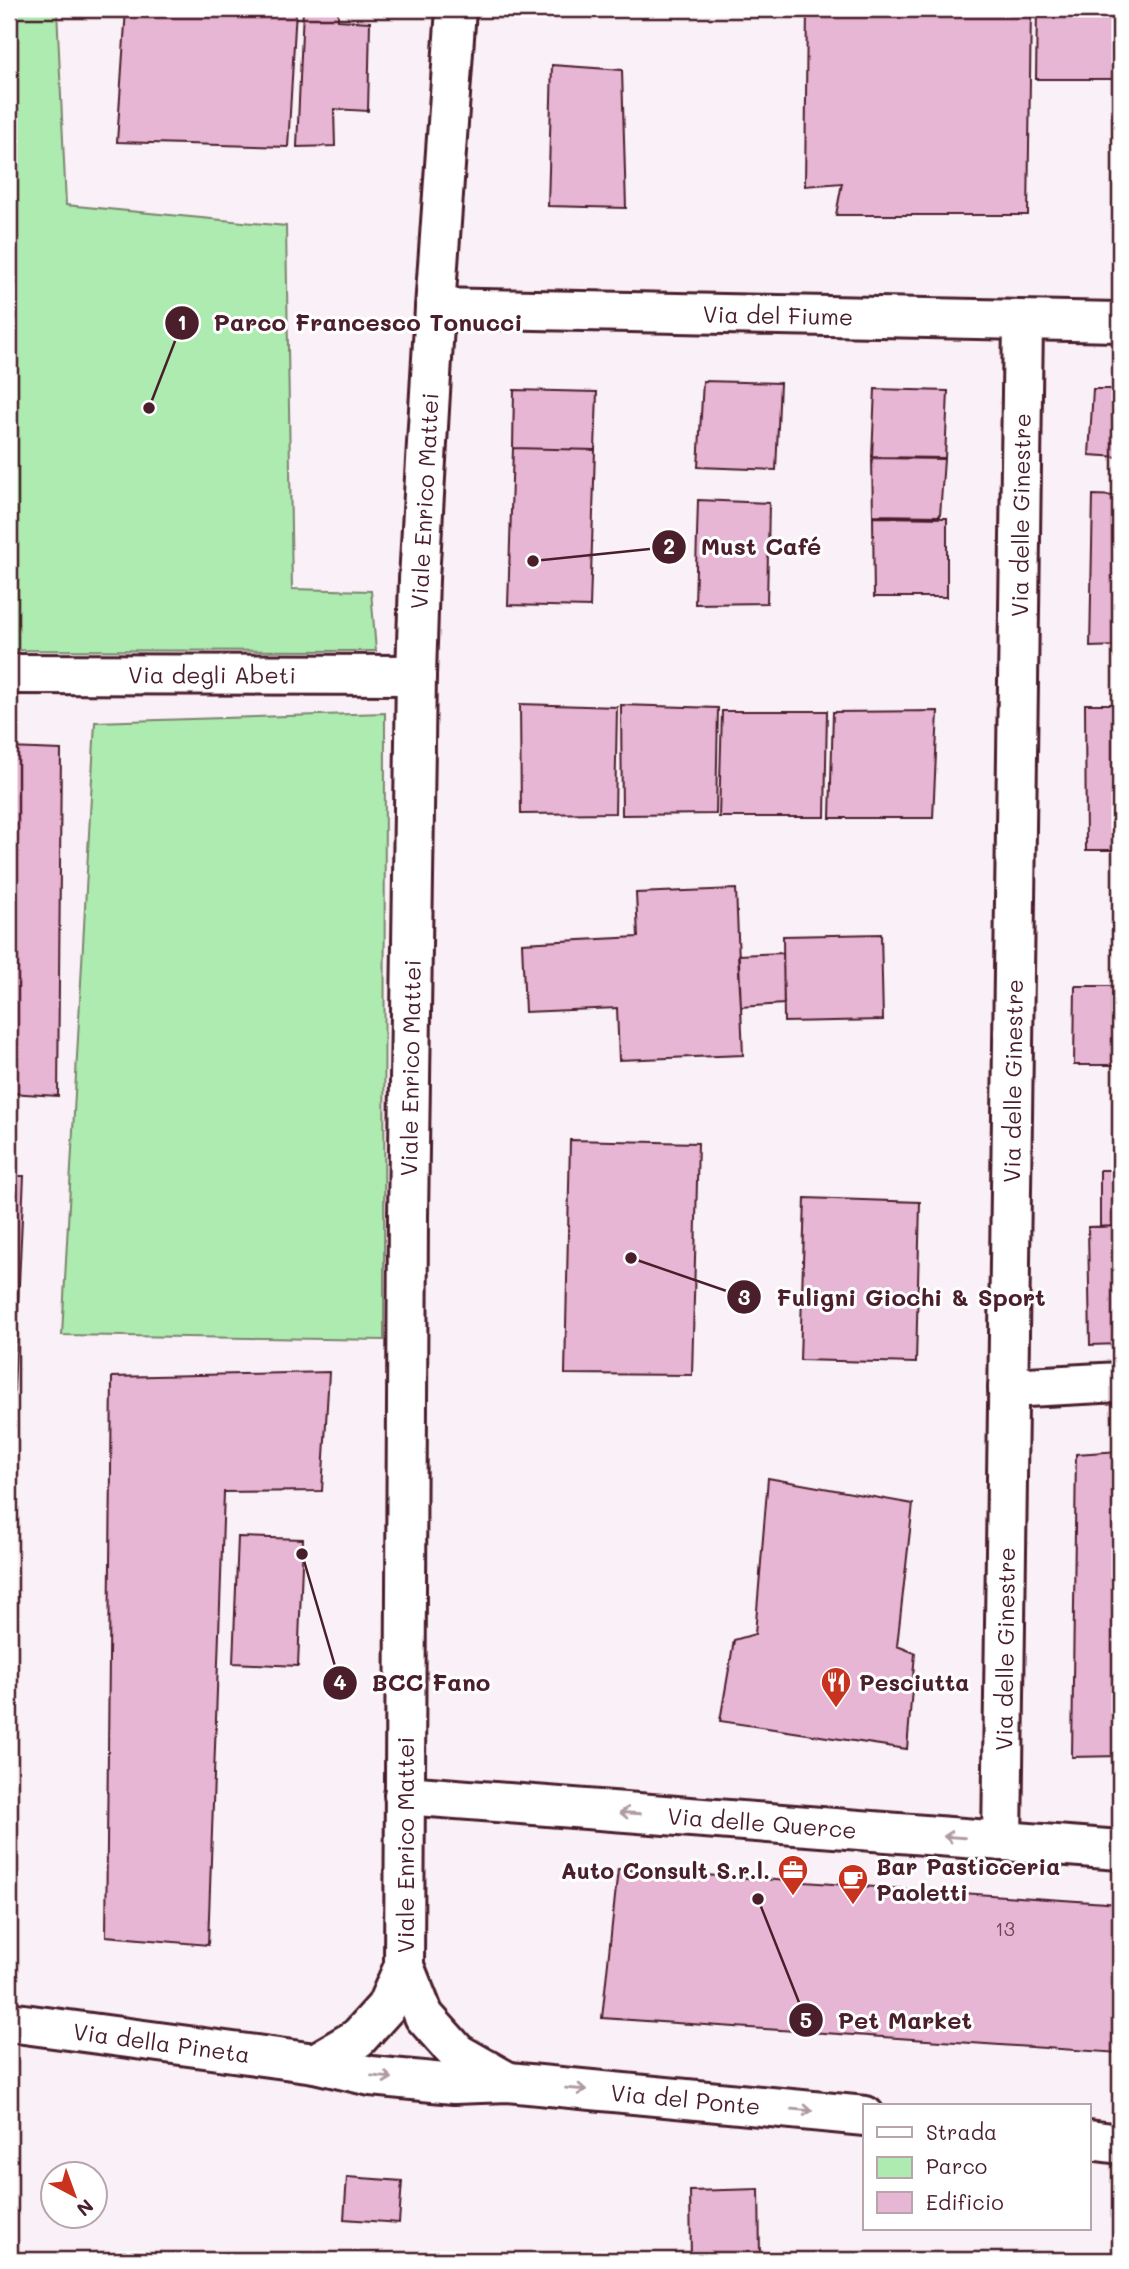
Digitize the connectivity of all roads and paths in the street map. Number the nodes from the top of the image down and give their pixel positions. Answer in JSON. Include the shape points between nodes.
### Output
{"nodes":[{"id":1,"x":456,"y":9,"type":"edge"},
{"id":2,"x":435,"y":308,"type":"junction"},
{"id":3,"x":1023,"y":321,"type":"junction"},
{"id":4,"x":1120,"y":322,"type":"edge"},
{"id":5,"x":9,"y":674,"type":"edge"},
{"id":6,"x":416,"y":675,"type":"junction"},
{"id":7,"x":1120,"y":1382,"type":"edge"},
{"id":8,"x":1008,"y":1388,"type":"junction"},
{"id":9,"x":404,"y":1796,"type":"junction"},
{"id":10,"x":1002,"y":1841,"type":"junction"},
{"id":11,"x":1120,"y":1850,"type":"edge"},
{"id":12,"x":404,"y":1966,"type":"junction"},
{"id":13,"x":9,"y":2022,"type":"edge"},
{"id":14,"x":315,"y":2063,"type":"junction"},
{"id":15,"x":508,"y":2082,"type":"junction"},
{"id":16,"x":863,"y":2116,"type":"edge"},
{"id":17,"x":1090,"y":2140,"type":"edge"},
{"id":18,"x":1120,"y":2144,"type":"edge"}],
"edges":[{"from":1,"to":2,"type":"street","name":"Viale Enrico Mattei"},
{"from":2,"to":3,"type":"street","name":"Via del Fiume"},
{"from":2,"to":6,"type":"street","name":"Viale Enrico Mattei"},
{"from":3,"to":4,"type":"street","name":"Via del Fiume"},
{"from":3,"to":8,"type":"street","name":"Via delle Ginestre"},
{"from":5,"to":6,"type":"street","name":"Via degli Abeti"},
{"from":6,"to":9,"type":"street","name":"Viale Enrico Mattei"},
{"from":7,"to":8,"type":"street"},
{"from":8,"to":10,"type":"street","name":"Via delle Ginestre"},
{"from":10,"to":9,"type":"street","name":"Via delle Querce","one_way":true},
{"from":9,"to":12,"type":"street","name":"Viale Enrico Mattei"},
{"from":10,"to":11,"type":"street","name":"Via delle Querce"},
{"from":12,"to":14,"type":"street","via":[[386,2007],[358,2038]]},
{"from":12,"to":15,"type":"street","name":"Viale Enrico Mattei","via":[[424,2015],[457,2053]]},
{"from":13,"to":14,"type":"street","name":"Via della Pineta"},
{"from":14,"to":15,"type":"street","name":"Via della Pineta","one_way":true,"via":[[371,2076],[454,2084]]},
{"from":15,"to":16,"type":"street","name":"Via del Ponte","one_way":true},
{"from":17,"to":18,"type":"street"}]}
